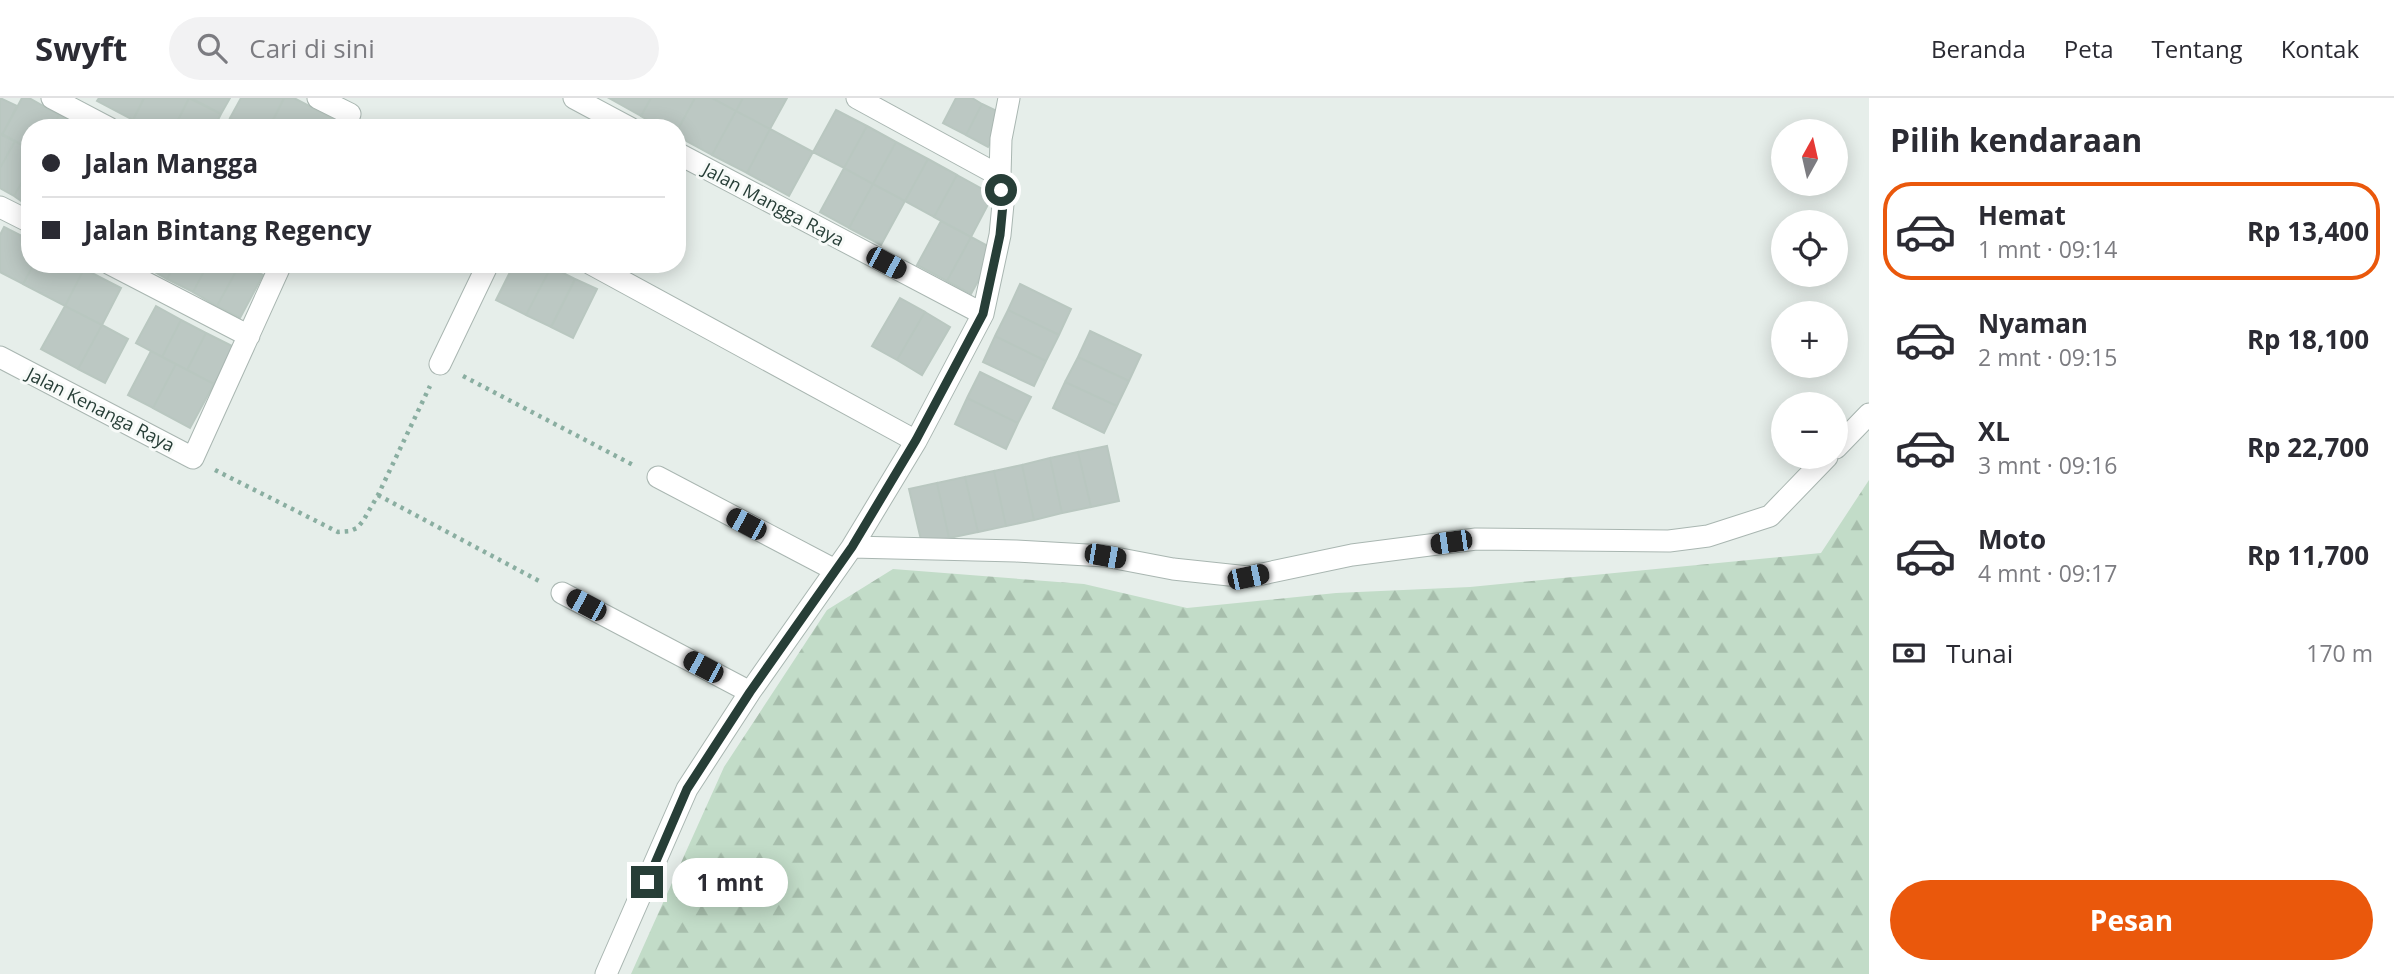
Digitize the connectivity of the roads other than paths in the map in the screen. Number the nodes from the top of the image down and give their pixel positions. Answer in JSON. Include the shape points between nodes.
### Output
{"nodes":[{"id":1,"x":52,"y":98,"type":"edge"},
{"id":2,"x":318,"y":98,"type":"edge"},
{"id":3,"x":574,"y":98,"type":"edge"},
{"id":4,"x":857,"y":98,"type":"edge"},
{"id":5,"x":1009,"y":98,"type":"edge"},
{"id":6,"x":351,"y":113,"type":"edge"},
{"id":7,"x":92,"y":119,"type":"edge"},
{"id":8,"x":613,"y":119,"type":"edge"},
{"id":9,"x":686,"y":158,"type":"edge"},
{"id":10,"x":1000,"y":176,"type":"junction"},
{"id":11,"x":0,"y":207,"type":"edge"},
{"id":12,"x":21,"y":218,"type":"edge"},
{"id":13,"x":127,"y":273,"type":"edge"},
{"id":14,"x":277,"y":273,"type":"edge"},
{"id":15,"x":484,"y":273,"type":"edge"},
{"id":16,"x":609,"y":273,"type":"edge"},
{"id":17,"x":983,"y":314,"type":"junction"},
{"id":18,"x":249,"y":336,"type":"junction"},
{"id":19,"x":0,"y":357,"type":"edge"},
{"id":20,"x":440,"y":364,"type":"road end"},
{"id":21,"x":1869,"y":414,"type":"edge"},
{"id":22,"x":1848,"y":436,"type":"edge"},
{"id":23,"x":916,"y":440,"type":"junction"},
{"id":24,"x":1815,"y":469,"type":"edge"},
{"id":25,"x":658,"y":477,"type":"road end"},
{"id":26,"x":852,"y":547,"type":"junction"},
{"id":27,"x":835,"y":570,"type":"junction"},
{"id":28,"x":562,"y":593,"type":"road end"},
{"id":29,"x":750,"y":692,"type":"junction"},
{"id":30,"x":606,"y":974,"type":"edge"}],
"edges":[{"from":1,"to":7,"type":"street"},
{"from":2,"to":6,"type":"street"},
{"from":3,"to":8,"type":"street"},
{"from":4,"to":10,"type":"street"},
{"from":5,"to":10,"type":"street"},
{"from":9,"to":17,"type":"street","name":"Jalan Mangga Raya"},
{"from":10,"to":17,"type":"street","via":[[1000,235]]},
{"from":11,"to":12,"type":"street"},
{"from":13,"to":18,"type":"street"},
{"from":14,"to":18,"type":"street","name":"Jalan Kenanga Raya"},
{"from":15,"to":20,"type":"street"},
{"from":16,"to":23,"type":"street"},
{"from":17,"to":23,"type":"street"},
{"from":18,"to":19,"type":"street","name":"Jalan Kenanga Raya","via":[[192,458]]},
{"from":21,"to":22,"type":"street"},
{"from":23,"to":26,"type":"street"},
{"from":24,"to":26,"type":"street","via":[[1770,516],[1708,536],[1669,541],[1476,539],[1352,555],[1248,577],[1105,556]]},
{"from":25,"to":27,"type":"street"},
{"from":26,"to":27,"type":"street"},
{"from":27,"to":29,"type":"street"},
{"from":28,"to":29,"type":"street"},
{"from":29,"to":30,"type":"street","via":[[687,789]]}]}
